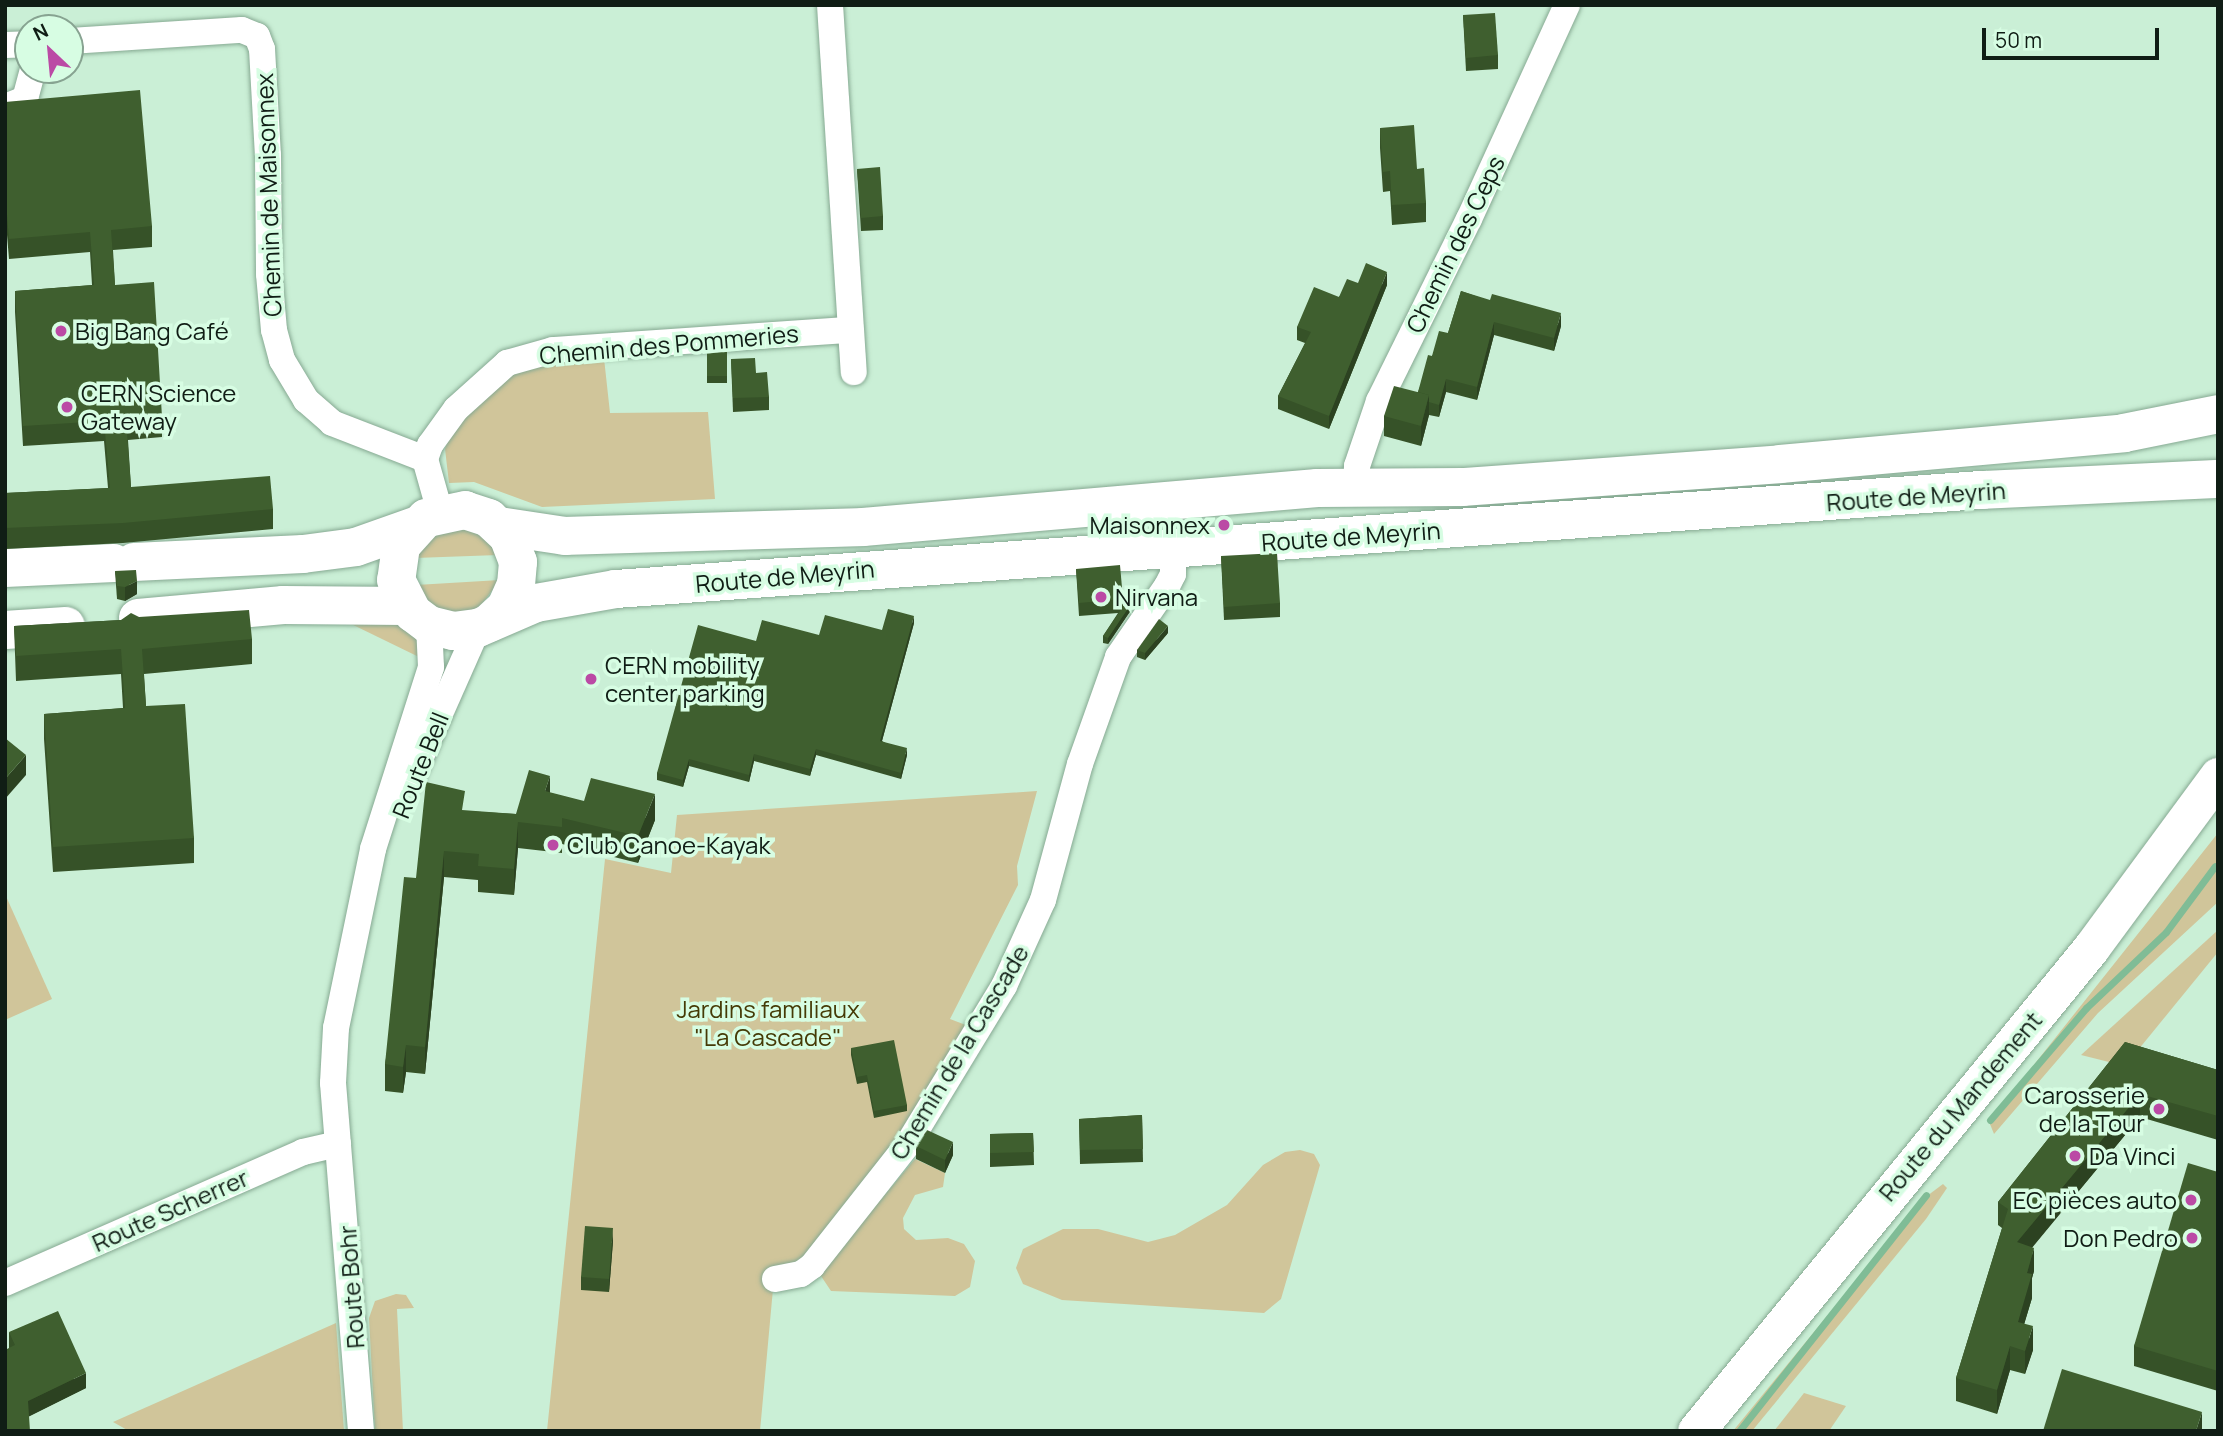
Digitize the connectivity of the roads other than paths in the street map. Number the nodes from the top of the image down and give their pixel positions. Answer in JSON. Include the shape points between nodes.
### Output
{"nodes":[{"id":1,"x":830,"y":5,"type":"edge"},
{"id":2,"x":1567,"y":5,"type":"edge"},
{"id":3,"x":84,"y":40,"type":"edge"},
{"id":4,"x":29,"y":84,"type":"edge"},
{"id":5,"x":5,"y":107,"type":"edge"},
{"id":6,"x":848,"y":330,"type":"junction"},
{"id":7,"x":854,"y":372,"type":"dead end"},
{"id":8,"x":2218,"y":414,"type":"edge"},
{"id":9,"x":425,"y":459,"type":"junction"},
{"id":10,"x":2218,"y":479,"type":"edge"},
{"id":11,"x":1356,"y":486,"type":"junction"},
{"id":12,"x":427,"y":519,"type":"junction"},
{"id":13,"x":499,"y":526,"type":"junction"},
{"id":14,"x":1173,"y":550,"type":"junction"},
{"id":15,"x":5,"y":568,"type":"edge"},
{"id":16,"x":418,"y":616,"type":"junction"},
{"id":17,"x":483,"y":626,"type":"junction"},
{"id":18,"x":5,"y":630,"type":"edge"},
{"id":19,"x":2218,"y":776,"type":"edge"},
{"id":20,"x":366,"y":902,"type":"junction"},
{"id":21,"x":338,"y":1144,"type":"junction"},
{"id":22,"x":775,"y":1279,"type":"dead end"},
{"id":23,"x":5,"y":1283,"type":"edge"},
{"id":24,"x":362,"y":1431,"type":"edge"},
{"id":25,"x":1696,"y":1431,"type":"edge"}],
"edges":[{"from":1,"to":6,"type":"street"},
{"from":2,"to":11,"type":"street","name":"Chemin des Ceps","via":[[1379,401],[1357,466]]},
{"from":3,"to":9,"type":"street","name":"Chemin de Maisonnex","via":[[242,30],[257,36],[262,49],[268,155],[265,181],[273,319],[282,360],[306,400],[331,423]]},
{"from":4,"to":5,"type":"street","via":[[25,99]]},
{"from":6,"to":7,"type":"street"},
{"from":6,"to":9,"type":"street","name":"Chemin des Pommeries","via":[[535,353],[507,363],[480,384],[438,431]]},
{"from":8,"to":11,"type":"main road","name":"Route de Meyrin","via":[[2124,433],[1780,464],[1463,487]]},
{"from":9,"to":12,"type":"street"},
{"from":10,"to":14,"type":"main road","name":"Route de Meyrin","via":[[1982,490]]},
{"from":11,"to":13,"type":"main road","name":"Route de Meyrin","via":[[780,531],[565,536]]},
{"from":12,"to":13,"type":"main road","name":"Route de Meyrin","via":[[465,510]]},
{"from":12,"to":15,"type":"main road","name":"Route de Meyrin","via":[[356,547],[303,554]]},
{"from":12,"to":16,"type":"main road","via":[[401,546],[396,569]]},
{"from":13,"to":17,"type":"main road","via":[[514,549],[518,573],[506,607]]},
{"from":14,"to":17,"type":"main road","name":"Route de Meyrin","via":[[975,560],[616,589],[536,603]]},
{"from":14,"to":22,"type":"street","name":"Chemin de la Cascade","via":[[1167,586],[1118,657],[1080,764],[1043,900],[1010,975],[908,1144],[813,1266],[802,1274]]},
{"from":16,"to":17,"type":"main road","name":"Route de Meyrin","via":[[453,632]]},
{"from":16,"to":18,"type":"main road","name":"Route de Meyrin","via":[[283,605]]},
{"from":16,"to":20,"type":"street","name":"Route Bell","via":[[431,667],[386,803]]},
{"from":17,"to":20,"type":"street","name":"Route Bell","via":[[422,749],[387,855]]},
{"from":19,"to":25,"type":"main road","name":"Route du Mandement","via":[[2091,948]]},
{"from":20,"to":21,"type":"street","name":"Route Bell","via":[[336,1028],[333,1083]]},
{"from":21,"to":23,"type":"street","name":"Route Scherrer","via":[[303,1152]]},
{"from":21,"to":24,"type":"street","name":"Route Bohr"}]}
